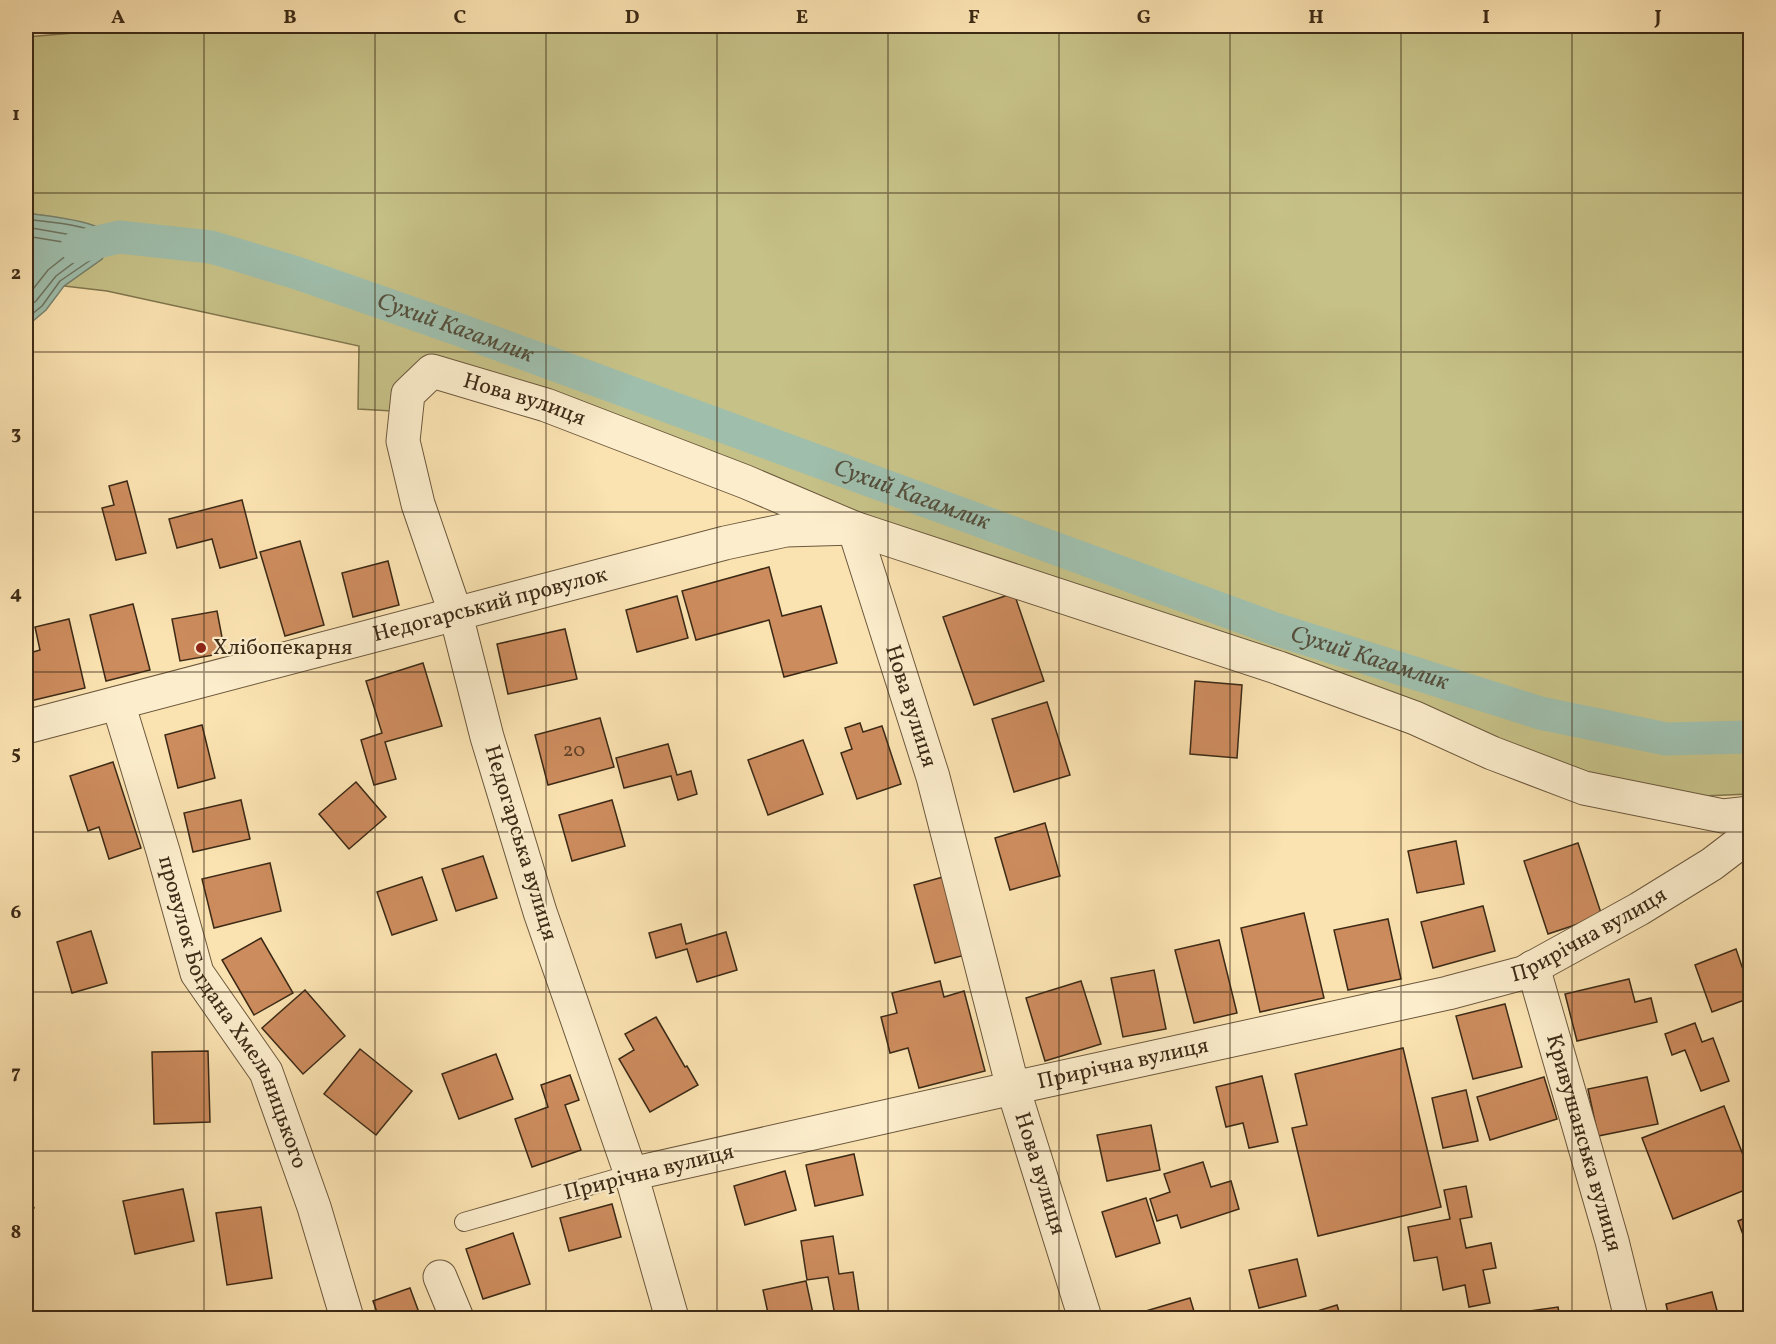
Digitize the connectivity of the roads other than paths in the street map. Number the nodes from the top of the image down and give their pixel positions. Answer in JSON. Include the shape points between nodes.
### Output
{"nodes":[{"id":1,"x":432,"y":371,"type":"joint"},
{"id":2,"x":854,"y":528,"type":"junction"},
{"id":3,"x":456,"y":615,"type":"junction"},
{"id":4,"x":118,"y":703,"type":"junction"},
{"id":5,"x":26,"y":727,"type":"edge"},
{"id":6,"x":1750,"y":813,"type":"edge"},
{"id":7,"x":1750,"y":835,"type":"edge"},
{"id":8,"x":1533,"y":967,"type":"junction"},
{"id":9,"x":1013,"y":1088,"type":"junction"},
{"id":10,"x":631,"y":1174,"type":"junction"},
{"id":11,"x":464,"y":1222,"type":"dead end"},
{"id":12,"x":440,"y":1277,"type":"dead end"},
{"id":13,"x":347,"y":1318,"type":"edge"},
{"id":14,"x":457,"y":1318,"type":"edge"},
{"id":15,"x":672,"y":1318,"type":"edge"},
{"id":16,"x":1085,"y":1318,"type":"edge"},
{"id":17,"x":1631,"y":1318,"type":"edge"}],
"edges":[{"from":1,"to":2,"type":"street","name":"Нова вулиця","via":[[546,405]]},
{"from":1,"to":3,"type":"street","name":"Недогарська вулиця","via":[[408,394],[403,441],[418,504]]},
{"from":2,"to":3,"type":"street","name":"Недогарський провулок","via":[[786,530],[735,541]]},
{"from":2,"to":6,"type":"street","via":[[1279,669],[1415,718],[1584,788],[1723,816]]},
{"from":2,"to":9,"type":"street","name":"Нова вулиця","via":[[933,777]]},
{"from":3,"to":4,"type":"street","name":"Недогарський провулок"},
{"from":3,"to":10,"type":"street","name":"Недогарська вулиця","via":[[487,737],[540,912]]},
{"from":4,"to":5,"type":"street","name":"Недогарський провулок"},
{"from":4,"to":13,"type":"street","name":"провулок Богдана Хмельницького","via":[[197,973],[266,1072],[314,1207]]},
{"from":7,"to":8,"type":"street","name":"Прирічна вулиця","via":[[1712,864],[1639,909]]},
{"from":8,"to":9,"type":"street","name":"Прирічна вулиця","via":[[1448,993]]},
{"from":8,"to":17,"type":"street","name":"Кривушанська вулиця"},
{"from":9,"to":10,"type":"street","name":"Прирічна вулиця"},
{"from":9,"to":16,"type":"street","name":"Нова вулиця"},
{"from":10,"to":11,"type":"lane","name":"Прирічна вулиця"},
{"from":10,"to":15,"type":"street","name":"Недогарська вулиця"},
{"from":12,"to":14,"type":"street"}]}
